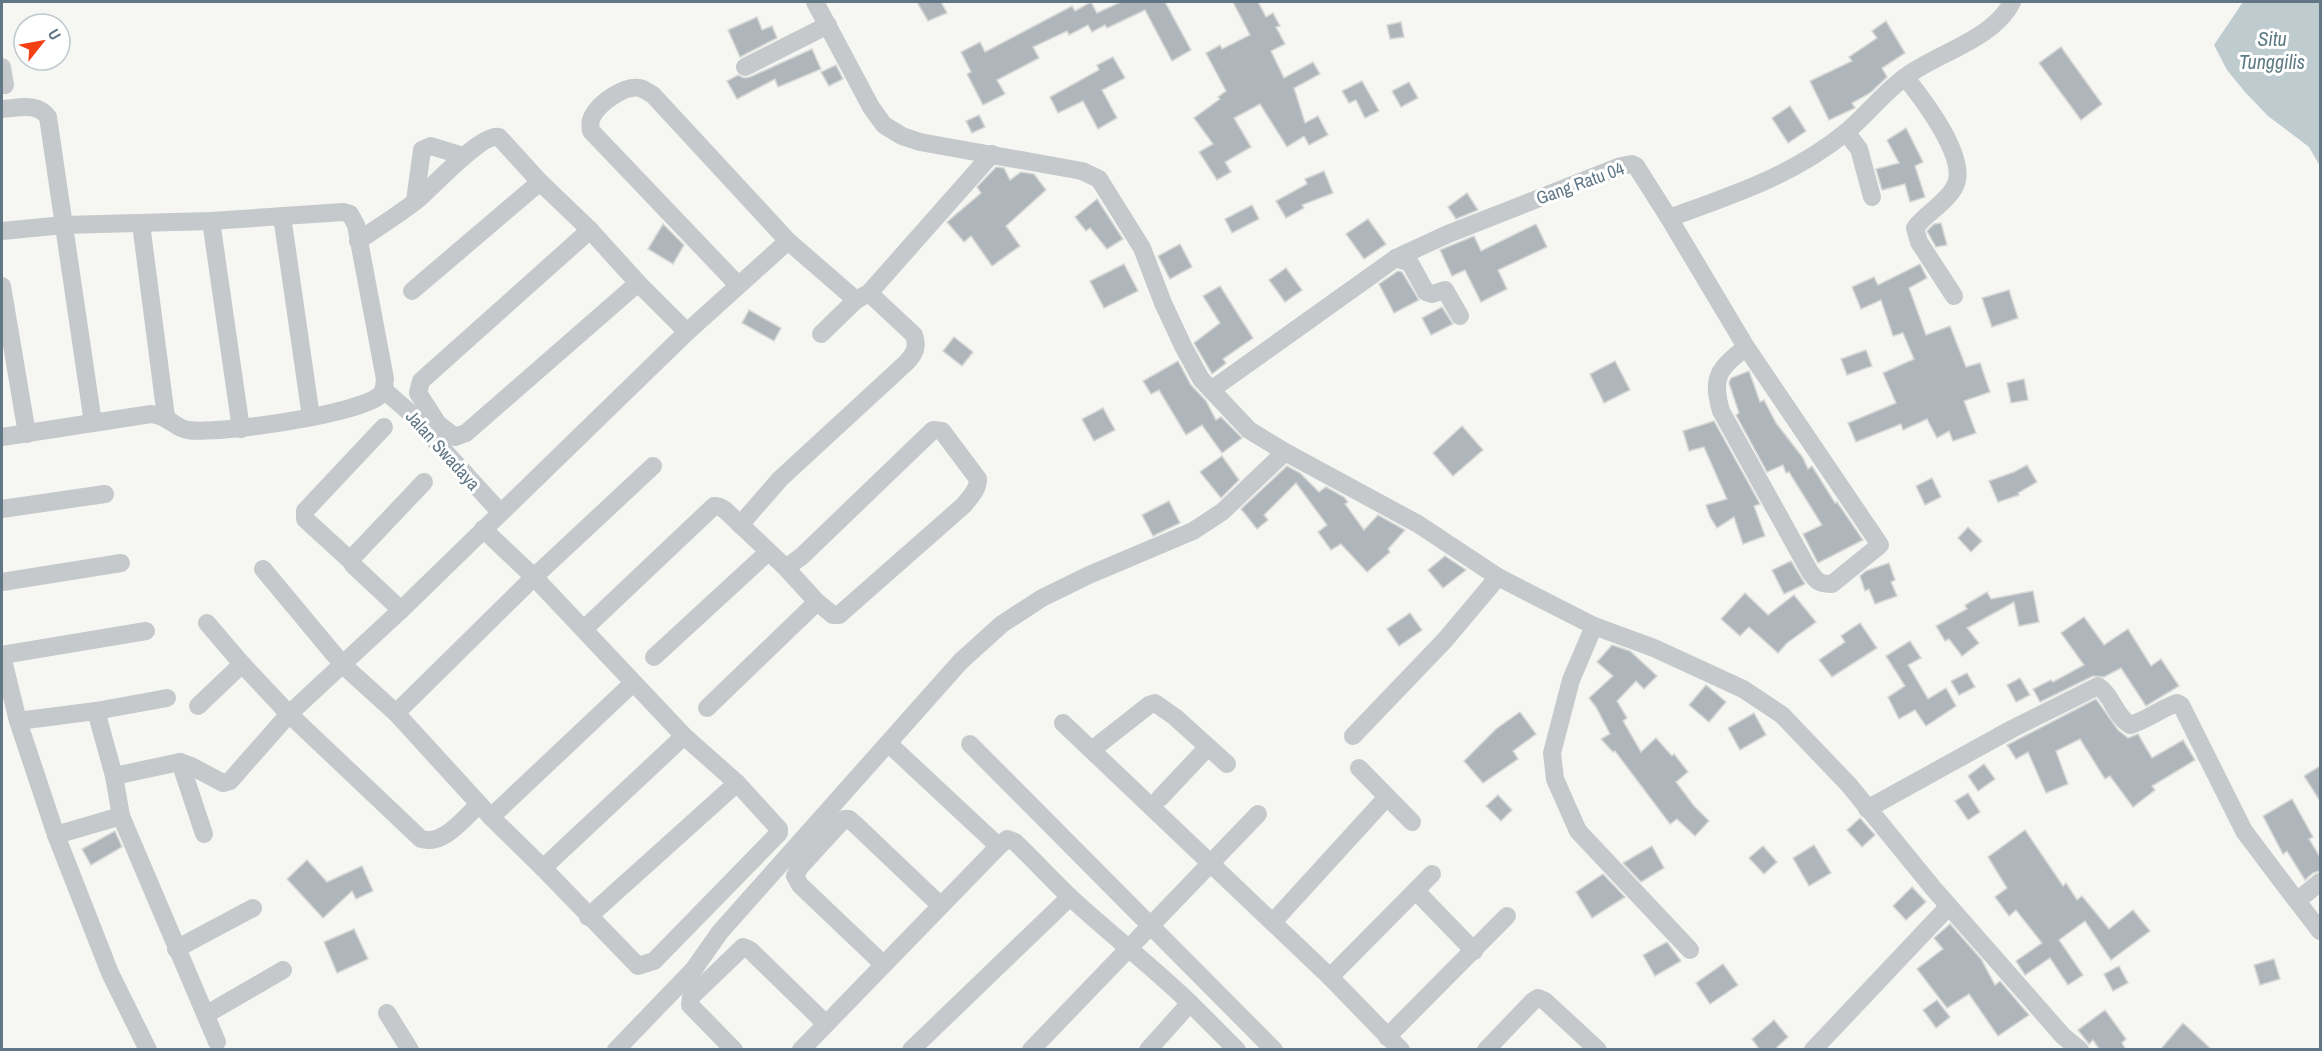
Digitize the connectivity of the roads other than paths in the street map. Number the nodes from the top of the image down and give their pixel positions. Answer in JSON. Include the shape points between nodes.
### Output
{"nodes":[{"id":1,"x":816,"y":2,"type":"edge"},
{"id":2,"x":2012,"y":2,"type":"edge"},
{"id":3,"x":828,"y":26,"type":"junction"},
{"id":4,"x":2,"y":67,"type":"edge"},
{"id":5,"x":745,"y":67,"type":"dead end"},
{"id":6,"x":1905,"y":77,"type":"junction"},
{"id":7,"x":2,"y":85,"type":"edge"},
{"id":8,"x":2,"y":109,"type":"edge"},
{"id":9,"x":1846,"y":132,"type":"junction"},
{"id":10,"x":992,"y":154,"type":"junction"},
{"id":11,"x":463,"y":156,"type":"junction"},
{"id":12,"x":540,"y":182,"type":"junction"},
{"id":13,"x":1872,"y":197,"type":"dead end"},
{"id":14,"x":415,"y":201,"type":"junction"},
{"id":15,"x":282,"y":216,"type":"junction"},
{"id":16,"x":1669,"y":218,"type":"junction"},
{"id":17,"x":211,"y":221,"type":"junction"},
{"id":18,"x":141,"y":224,"type":"junction"},
{"id":19,"x":64,"y":225,"type":"junction"},
{"id":20,"x":590,"y":230,"type":"junction"},
{"id":21,"x":2,"y":231,"type":"edge"},
{"id":22,"x":358,"y":241,"type":"junction"},
{"id":23,"x":788,"y":241,"type":"junction"},
{"id":24,"x":1396,"y":258,"type":"junction"},
{"id":25,"x":638,"y":283,"type":"junction"},
{"id":26,"x":738,"y":285,"type":"junction"},
{"id":27,"x":2,"y":286,"type":"edge"},
{"id":28,"x":412,"y":291,"type":"dead end"},
{"id":29,"x":862,"y":296,"type":"junction"},
{"id":30,"x":1954,"y":296,"type":"dead end"},
{"id":31,"x":1460,"y":316,"type":"dead end"},
{"id":32,"x":687,"y":332,"type":"junction"},
{"id":33,"x":820,"y":334,"type":"dead end"},
{"id":34,"x":1746,"y":347,"type":"junction"},
{"id":35,"x":384,"y":390,"type":"junction"},
{"id":36,"x":1211,"y":390,"type":"junction"},
{"id":37,"x":166,"y":417,"type":"junction"},
{"id":38,"x":311,"y":417,"type":"junction"},
{"id":39,"x":93,"y":423,"type":"junction"},
{"id":40,"x":384,"y":427,"type":"dead end"},
{"id":41,"x":240,"y":429,"type":"junction"},
{"id":42,"x":27,"y":434,"type":"junction"},
{"id":43,"x":2,"y":437,"type":"edge"},
{"id":44,"x":1285,"y":452,"type":"junction"},
{"id":45,"x":653,"y":466,"type":"dead end"},
{"id":46,"x":424,"y":482,"type":"dead end"},
{"id":47,"x":105,"y":494,"type":"dead end"},
{"id":48,"x":2,"y":509,"type":"edge"},
{"id":49,"x":500,"y":512,"type":"junction"},
{"id":50,"x":740,"y":525,"type":"junction"},
{"id":51,"x":483,"y":529,"type":"junction"},
{"id":52,"x":767,"y":553,"type":"junction"},
{"id":53,"x":351,"y":561,"type":"junction"},
{"id":54,"x":121,"y":563,"type":"dead end"},
{"id":55,"x":786,"y":568,"type":"junction"},
{"id":56,"x":263,"y":569,"type":"dead end"},
{"id":57,"x":534,"y":577,"type":"junction"},
{"id":58,"x":1498,"y":577,"type":"junction"},
{"id":59,"x":2,"y":582,"type":"edge"},
{"id":60,"x":817,"y":602,"type":"junction"},
{"id":61,"x":401,"y":610,"type":"junction"},
{"id":62,"x":207,"y":623,"type":"dead end"},
{"id":63,"x":1594,"y":626,"type":"junction"},
{"id":64,"x":584,"y":629,"type":"junction"},
{"id":65,"x":146,"y":631,"type":"dead end"},
{"id":66,"x":2,"y":655,"type":"edge"},
{"id":67,"x":654,"y":657,"type":"dead end"},
{"id":68,"x":242,"y":664,"type":"junction"},
{"id":69,"x":343,"y":665,"type":"junction"},
{"id":70,"x":633,"y":683,"type":"junction"},
{"id":71,"x":167,"y":698,"type":"dead end"},
{"id":72,"x":198,"y":706,"type":"dead end"},
{"id":73,"x":707,"y":708,"type":"dead end"},
{"id":74,"x":96,"y":711,"type":"junction"},
{"id":75,"x":396,"y":713,"type":"junction"},
{"id":76,"x":290,"y":714,"type":"junction"},
{"id":77,"x":18,"y":721,"type":"junction"},
{"id":78,"x":1063,"y":723,"type":"dead end"},
{"id":79,"x":684,"y":736,"type":"junction"},
{"id":80,"x":1353,"y":736,"type":"dead end"},
{"id":81,"x":889,"y":744,"type":"junction"},
{"id":82,"x":970,"y":744,"type":"dead end"},
{"id":83,"x":1207,"y":748,"type":"junction"},
{"id":84,"x":1093,"y":749,"type":"junction"},
{"id":85,"x":180,"y":762,"type":"junction"},
{"id":86,"x":1227,"y":764,"type":"dead end"},
{"id":87,"x":1359,"y":768,"type":"dead end"},
{"id":88,"x":114,"y":776,"type":"junction"},
{"id":89,"x":737,"y":783,"type":"junction"},
{"id":90,"x":1387,"y":796,"type":"junction"},
{"id":91,"x":1160,"y":798,"type":"dead end"},
{"id":92,"x":1867,"y":809,"type":"junction"},
{"id":93,"x":485,"y":811,"type":"junction"},
{"id":94,"x":1258,"y":814,"type":"dead end"},
{"id":95,"x":121,"y":816,"type":"junction"},
{"id":96,"x":1412,"y":822,"type":"dead end"},
{"id":97,"x":204,"y":834,"type":"dead end"},
{"id":98,"x":56,"y":836,"type":"junction"},
{"id":99,"x":999,"y":846,"type":"junction"},
{"id":100,"x":1211,"y":865,"type":"junction"},
{"id":101,"x":543,"y":868,"type":"junction"},
{"id":102,"x":1432,"y":874,"type":"dead end"},
{"id":103,"x":2320,"y":882,"type":"edge"},
{"id":104,"x":1416,"y":891,"type":"junction"},
{"id":105,"x":1070,"y":897,"type":"junction"},
{"id":106,"x":2297,"y":901,"type":"junction"},
{"id":107,"x":940,"y":905,"type":"junction"},
{"id":108,"x":1949,"y":906,"type":"junction"},
{"id":109,"x":253,"y":908,"type":"dead end"},
{"id":110,"x":1507,"y":916,"type":"dead end"},
{"id":111,"x":588,"y":917,"type":"junction"},
{"id":112,"x":1273,"y":922,"type":"junction"},
{"id":113,"x":1152,"y":926,"type":"junction"},
{"id":114,"x":2320,"y":931,"type":"edge"},
{"id":115,"x":176,"y":949,"type":"junction"},
{"id":116,"x":1130,"y":949,"type":"junction"},
{"id":117,"x":1690,"y":950,"type":"dead end"},
{"id":118,"x":1474,"y":951,"type":"junction"},
{"id":119,"x":883,"y":964,"type":"junction"},
{"id":120,"x":283,"y":970,"type":"dead end"},
{"id":121,"x":1329,"y":976,"type":"junction"},
{"id":122,"x":1190,"y":1003,"type":"junction"},
{"id":123,"x":387,"y":1013,"type":"dead end"},
{"id":124,"x":207,"y":1014,"type":"junction"},
{"id":125,"x":826,"y":1024,"type":"junction"},
{"id":126,"x":1387,"y":1037,"type":"junction"},
{"id":127,"x":217,"y":1042,"type":"dead end"},
{"id":128,"x":148,"y":1050,"type":"edge"},
{"id":129,"x":410,"y":1050,"type":"edge"},
{"id":130,"x":616,"y":1050,"type":"edge"},
{"id":131,"x":734,"y":1050,"type":"edge"},
{"id":132,"x":801,"y":1050,"type":"edge"},
{"id":133,"x":912,"y":1050,"type":"edge"},
{"id":134,"x":1032,"y":1050,"type":"edge"},
{"id":135,"x":1148,"y":1050,"type":"edge"},
{"id":136,"x":1237,"y":1050,"type":"edge"},
{"id":137,"x":1274,"y":1050,"type":"edge"},
{"id":138,"x":1401,"y":1050,"type":"edge"},
{"id":139,"x":1486,"y":1050,"type":"edge"},
{"id":140,"x":1598,"y":1050,"type":"edge"},
{"id":141,"x":1813,"y":1050,"type":"edge"},
{"id":142,"x":2080,"y":1050,"type":"edge"}],
"edges":[{"from":1,"to":3,"type":"street"},
{"from":2,"to":6,"type":"street","via":[[2005,16]]},
{"from":3,"to":5,"type":"street"},
{"from":3,"to":10,"type":"street","via":[[884,124],[920,142]]},
{"from":4,"to":7,"type":"street"},
{"from":6,"to":9,"type":"street"},
{"from":6,"to":30,"type":"street","via":[[1939,127],[1958,165],[1959,179],[1954,189],[1915,228],[1919,242]]},
{"from":8,"to":19,"type":"street","via":[[35,107],[48,117]]},
{"from":9,"to":13,"type":"street","via":[[1859,149]]},
{"from":9,"to":16,"type":"street","via":[[1763,184]]},
{"from":10,"to":29,"type":"street"},
{"from":10,"to":36,"type":"street","via":[[1082,171],[1099,179],[1142,248],[1184,348]]},
{"from":11,"to":12,"type":"street","via":[[490,137],[500,137]]},
{"from":11,"to":14,"type":"street"},
{"from":11,"to":14,"type":"street","via":[[431,146],[422,150]]},
{"from":12,"to":20,"type":"street"},
{"from":12,"to":28,"type":"street"},
{"from":14,"to":22,"type":"street"},
{"from":15,"to":17,"type":"street"},
{"from":15,"to":22,"type":"street","via":[[343,212],[353,218]]},
{"from":15,"to":38,"type":"street"},
{"from":16,"to":24,"type":"street","name":"Gang Ratu 04","via":[[1642,172],[1628,164]]},
{"from":16,"to":34,"type":"street"},
{"from":17,"to":18,"type":"street"},
{"from":17,"to":41,"type":"street"},
{"from":18,"to":19,"type":"street"},
{"from":18,"to":37,"type":"street"},
{"from":19,"to":21,"type":"street"},
{"from":19,"to":39,"type":"street"},
{"from":20,"to":25,"type":"street"},
{"from":20,"to":25,"type":"street","via":[[421,381],[418,393],[438,424],[455,437],[466,433]]},
{"from":22,"to":35,"type":"street"},
{"from":23,"to":26,"type":"street"},
{"from":23,"to":26,"type":"street","via":[[653,95],[640,88],[611,97],[593,115],[591,131]]},
{"from":23,"to":29,"type":"street"},
{"from":24,"to":31,"type":"street","via":[[1410,263],[1426,292],[1445,290]]},
{"from":24,"to":36,"type":"street","name":"Gang Ratu 04"},
{"from":25,"to":32,"type":"street"},
{"from":26,"to":32,"type":"street"},
{"from":27,"to":42,"type":"street"},
{"from":29,"to":33,"type":"street"},
{"from":29,"to":50,"type":"street","via":[[914,335],[915,352],[780,478]]},
{"from":32,"to":49,"type":"street"},
{"from":34,"to":34,"type":"street","via":[[1880,545],[1832,584],[1817,582],[1810,572],[1721,411],[1715,384],[1720,370]]},
{"from":35,"to":38,"type":"street","via":[[363,403]]},
{"from":35,"to":49,"type":"street","name":"Jalan Swadaya"},
{"from":36,"to":44,"type":"street","via":[[1249,430]]},
{"from":37,"to":39,"type":"street","via":[[151,414]]},
{"from":37,"to":41,"type":"street","via":[[186,430]]},
{"from":38,"to":41,"type":"street"},
{"from":39,"to":42,"type":"street"},
{"from":40,"to":53,"type":"street","via":[[303,515]]},
{"from":42,"to":43,"type":"street"},
{"from":44,"to":58,"type":"street","via":[[1418,524]]},
{"from":44,"to":81,"type":"street","via":[[1222,512],[1193,531],[1089,575],[1042,598],[1002,624],[961,661]]},
{"from":45,"to":57,"type":"street"},
{"from":46,"to":53,"type":"street"},
{"from":47,"to":48,"type":"street"},
{"from":49,"to":51,"type":"street"},
{"from":50,"to":52,"type":"street"},
{"from":50,"to":64,"type":"street","via":[[720,507],[710,509]]},
{"from":51,"to":57,"type":"street"},
{"from":51,"to":61,"type":"street"},
{"from":52,"to":55,"type":"street"},
{"from":52,"to":67,"type":"street"},
{"from":53,"to":61,"type":"street"},
{"from":54,"to":59,"type":"street"},
{"from":55,"to":60,"type":"street"},
{"from":55,"to":60,"type":"street","via":[[933,430],[942,431],[978,479],[975,491],[839,615],[833,615]]},
{"from":56,"to":69,"type":"street"},
{"from":57,"to":64,"type":"street"},
{"from":57,"to":75,"type":"street"},
{"from":58,"to":63,"type":"street"},
{"from":58,"to":80,"type":"street","via":[[1445,640]]},
{"from":60,"to":73,"type":"street"},
{"from":61,"to":69,"type":"street"},
{"from":62,"to":68,"type":"street"},
{"from":63,"to":92,"type":"street","via":[[1680,659],[1743,689],[1782,715]]},
{"from":63,"to":117,"type":"street","via":[[1565,701],[1552,753],[1555,779],[1578,831]]},
{"from":64,"to":70,"type":"street"},
{"from":65,"to":66,"type":"street"},
{"from":66,"to":77,"type":"street"},
{"from":68,"to":72,"type":"street"},
{"from":68,"to":76,"type":"street"},
{"from":69,"to":75,"type":"street"},
{"from":69,"to":76,"type":"street"},
{"from":70,"to":79,"type":"street"},
{"from":70,"to":93,"type":"street"},
{"from":71,"to":74,"type":"street"},
{"from":74,"to":77,"type":"street"},
{"from":74,"to":88,"type":"street"},
{"from":75,"to":93,"type":"street"},
{"from":76,"to":85,"type":"street","via":[[230,781],[223,783]]},
{"from":76,"to":93,"type":"street","via":[[421,839],[440,839]]},
{"from":77,"to":98,"type":"street"},
{"from":78,"to":84,"type":"street"},
{"from":79,"to":89,"type":"street"},
{"from":79,"to":101,"type":"street"},
{"from":81,"to":99,"type":"street"},
{"from":81,"to":130,"type":"street","via":[[720,932],[694,969]]},
{"from":82,"to":113,"type":"street"},
{"from":83,"to":84,"type":"street","via":[[1155,703]]},
{"from":83,"to":86,"type":"street"},
{"from":83,"to":91,"type":"street"},
{"from":84,"to":100,"type":"street"},
{"from":85,"to":88,"type":"street"},
{"from":85,"to":97,"type":"street"},
{"from":87,"to":90,"type":"street"},
{"from":88,"to":95,"type":"street"},
{"from":89,"to":111,"type":"street"},
{"from":89,"to":111,"type":"street","via":[[777,826],[778,833],[654,961],[638,966]]},
{"from":90,"to":96,"type":"street"},
{"from":90,"to":112,"type":"street"},
{"from":92,"to":106,"type":"street","via":[[2098,686],[2130,725],[2169,706],[2181,705],[2244,831]]},
{"from":92,"to":108,"type":"street"},
{"from":93,"to":101,"type":"street"},
{"from":94,"to":100,"type":"street"},
{"from":95,"to":98,"type":"street"},
{"from":95,"to":115,"type":"street"},
{"from":98,"to":128,"type":"street","via":[[110,973]]},
{"from":99,"to":105,"type":"street","via":[[1006,839],[1015,842]]},
{"from":99,"to":107,"type":"street"},
{"from":100,"to":112,"type":"street"},
{"from":100,"to":113,"type":"street"},
{"from":101,"to":111,"type":"street"},
{"from":102,"to":104,"type":"street"},
{"from":103,"to":106,"type":"street"},
{"from":104,"to":118,"type":"street"},
{"from":104,"to":121,"type":"street"},
{"from":105,"to":116,"type":"street"},
{"from":105,"to":133,"type":"street"},
{"from":106,"to":114,"type":"street"},
{"from":107,"to":119,"type":"street"},
{"from":107,"to":119,"type":"street","via":[[857,826],[844,819],[795,876]]},
{"from":108,"to":141,"type":"street"},
{"from":108,"to":142,"type":"street","via":[[2063,1036]]},
{"from":109,"to":115,"type":"street"},
{"from":110,"to":118,"type":"street"},
{"from":112,"to":121,"type":"street"},
{"from":113,"to":116,"type":"street"},
{"from":113,"to":137,"type":"street"},
{"from":115,"to":124,"type":"street"},
{"from":116,"to":122,"type":"street"},
{"from":116,"to":134,"type":"street"},
{"from":118,"to":126,"type":"street"},
{"from":119,"to":125,"type":"street"},
{"from":120,"to":124,"type":"street"},
{"from":121,"to":126,"type":"street"},
{"from":122,"to":135,"type":"street"},
{"from":122,"to":136,"type":"street"},
{"from":123,"to":129,"type":"street"},
{"from":124,"to":127,"type":"street"},
{"from":125,"to":131,"type":"street","via":[[743,947],[691,997],[690,1005]]},
{"from":125,"to":132,"type":"street"},
{"from":126,"to":138,"type":"street"},
{"from":139,"to":140,"type":"street","via":[[1538,998],[1545,1000]]}]}
